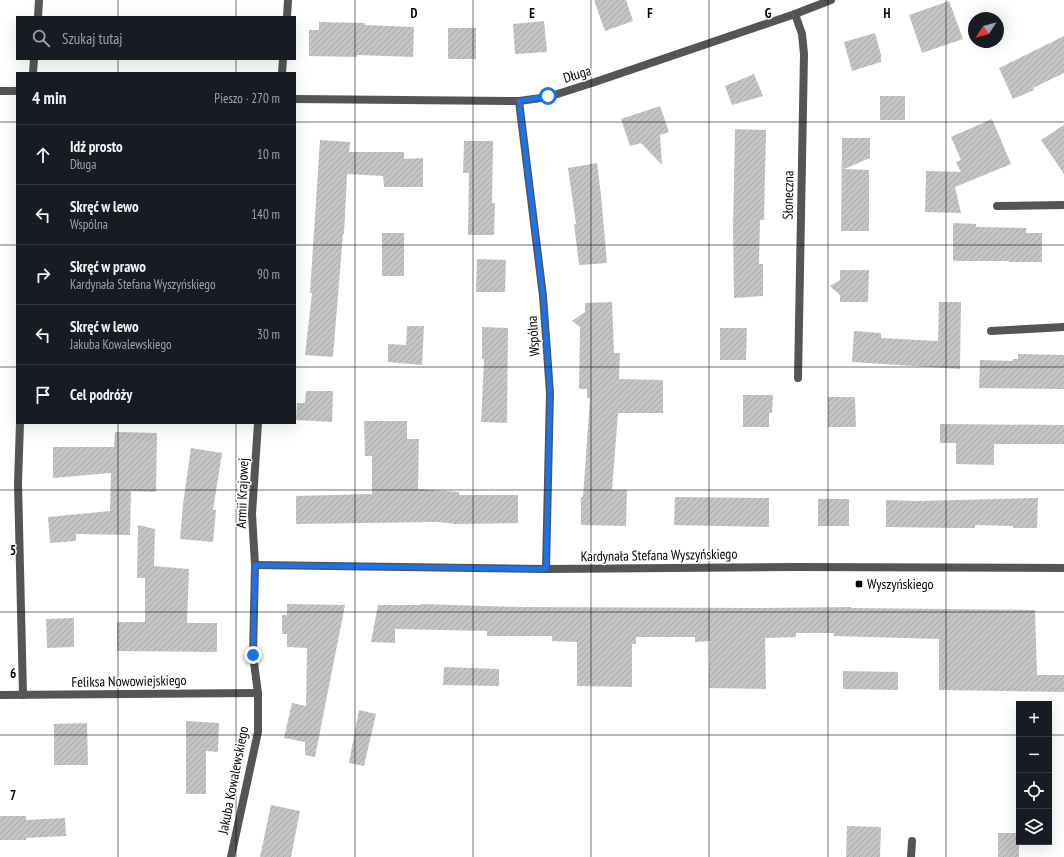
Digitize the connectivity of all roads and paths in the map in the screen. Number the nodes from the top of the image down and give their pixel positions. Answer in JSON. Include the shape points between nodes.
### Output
{"nodes":[{"id":1,"x":39,"y":0,"type":"edge"},
{"id":2,"x":288,"y":0,"type":"edge"},
{"id":3,"x":831,"y":0,"type":"edge"},
{"id":4,"x":795,"y":14,"type":"junction"},
{"id":5,"x":38,"y":16,"type":"edge"},
{"id":6,"x":287,"y":16,"type":"edge"},
{"id":7,"x":34,"y":60,"type":"edge"},
{"id":8,"x":283,"y":60,"type":"edge"},
{"id":9,"x":33,"y":72,"type":"edge"},
{"id":10,"x":282,"y":72,"type":"edge"},
{"id":11,"x":0,"y":90,"type":"edge"},
{"id":12,"x":16,"y":91,"type":"edge"},
{"id":13,"x":296,"y":99,"type":"edge"},
{"id":14,"x":519,"y":101,"type":"junction"},
{"id":15,"x":1064,"y":205,"type":"edge"},
{"id":16,"x":997,"y":206,"type":"dead end"},
{"id":17,"x":1064,"y":327,"type":"edge"},
{"id":18,"x":991,"y":331,"type":"dead end"},
{"id":19,"x":798,"y":378,"type":"dead end"},
{"id":20,"x":20,"y":424,"type":"edge"},
{"id":21,"x":258,"y":424,"type":"edge"},
{"id":22,"x":255,"y":565,"type":"junction"},
{"id":23,"x":1064,"y":568,"type":"edge"},
{"id":24,"x":546,"y":569,"type":"junction"},
{"id":25,"x":258,"y":693,"type":"junction"},
{"id":26,"x":0,"y":695,"type":"edge"},
{"id":27,"x":23,"y":695,"type":"junction"},
{"id":28,"x":912,"y":841,"type":"dead end"},
{"id":29,"x":231,"y":857,"type":"edge"},
{"id":30,"x":911,"y":857,"type":"edge"}],
"edges":[{"from":1,"to":5,"type":"street"},
{"from":2,"to":6,"type":"street"},
{"from":3,"to":4,"type":"street","name":"Długa"},
{"from":4,"to":14,"type":"street","name":"Długa","via":[[596,82],[548,96]]},
{"from":4,"to":19,"type":"street","name":"Słoneczna","via":[[802,34],[804,54]]},
{"from":7,"to":9,"type":"street"},
{"from":8,"to":10,"type":"street"},
{"from":11,"to":12,"type":"street"},
{"from":13,"to":14,"type":"street","name":"Długa"},
{"from":14,"to":24,"type":"street","name":"Wspólna","via":[[543,296],[550,393]]},
{"from":15,"to":16,"type":"street"},
{"from":17,"to":18,"type":"street"},
{"from":20,"to":27,"type":"street","via":[[18,483]]},
{"from":21,"to":22,"type":"street","name":"Armii Krajowej","via":[[252,514]]},
{"from":22,"to":24,"type":"street","name":"Kardynała Stefana Wyszyńskiego"},
{"from":22,"to":25,"type":"street","name":"Jakuba Kowalewskiego","via":[[253,655]]},
{"from":23,"to":24,"type":"street","name":"Kardynała Stefana Wyszyńskiego"},
{"from":25,"to":27,"type":"street","name":"Feliksa Nowowiejskiego"},
{"from":25,"to":29,"type":"street","name":"Jakuba Kowalewskiego","via":[[258,732]]},
{"from":26,"to":27,"type":"street","name":"Feliksa Nowowiejskiego"},
{"from":28,"to":30,"type":"street"}]}
